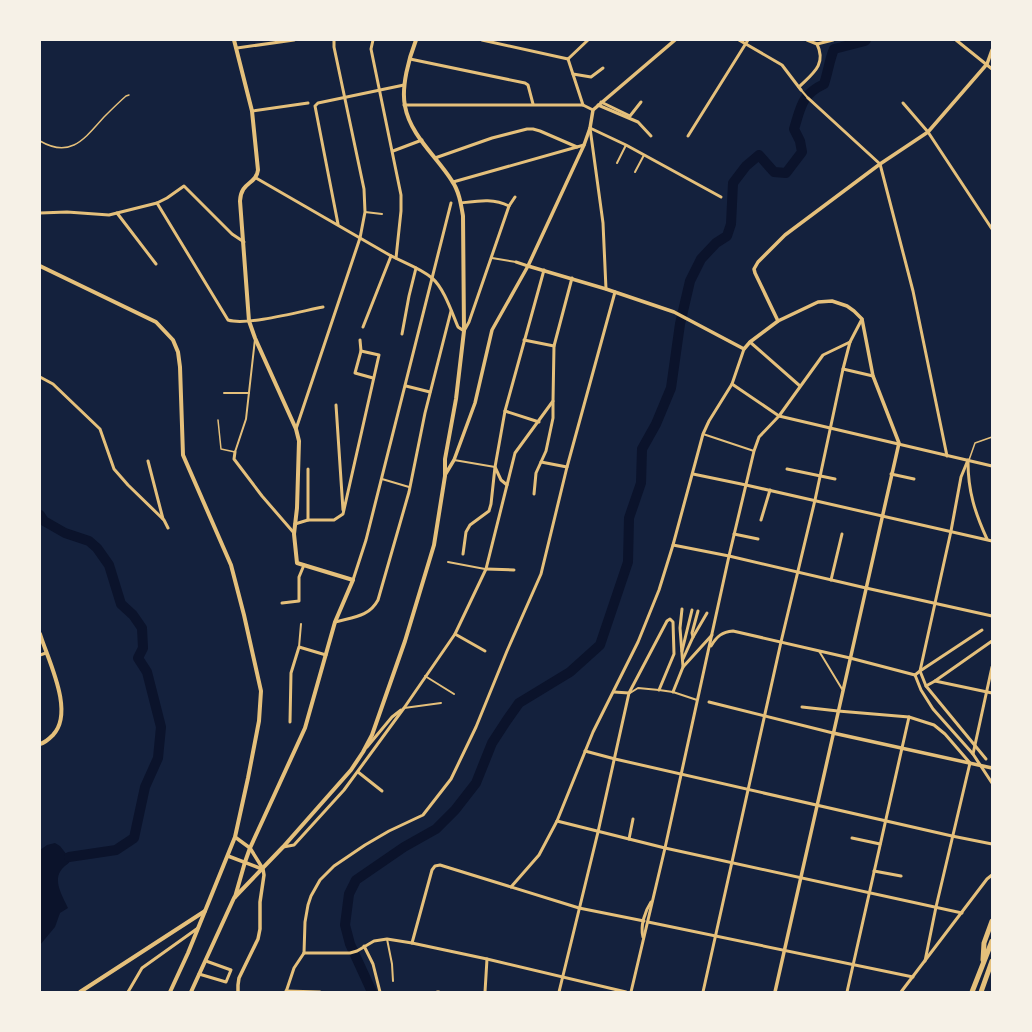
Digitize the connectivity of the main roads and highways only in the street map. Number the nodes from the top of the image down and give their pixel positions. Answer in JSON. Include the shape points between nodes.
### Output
{"nodes":[{"id":1,"x":234,"y":40,"type":"edge"},
{"id":2,"x":416,"y":40,"type":"edge"},
{"id":3,"x":40,"y":266,"type":"edge"},
{"id":4,"x":40,"y":634,"type":"edge"},
{"id":5,"x":40,"y":744,"type":"edge"},
{"id":6,"x":234,"y":898,"type":"junction"},
{"id":7,"x":205,"y":910,"type":"junction"},
{"id":8,"x":992,"y":921,"type":"edge"},
{"id":9,"x":992,"y":941,"type":"edge"},
{"id":10,"x":992,"y":961,"type":"edge"},
{"id":11,"x":982,"y":968,"type":"junction"},
{"id":12,"x":80,"y":992,"type":"edge"},
{"id":13,"x":170,"y":992,"type":"edge"},
{"id":14,"x":191,"y":992,"type":"edge"},
{"id":15,"x":972,"y":992,"type":"edge"},
{"id":16,"x":981,"y":992,"type":"edge"}],
"edges":[{"from":1,"to":6,"type":"main road","via":[[252,111],[258,170],[256,178],[243,188],[240,196],[249,321],[299,441],[294,534],[297,563],[353,580],[336,622],[305,728],[244,862]]},
{"from":2,"to":6,"type":"main road","via":[[404,85],[404,105],[408,118],[453,182],[461,203],[464,230],[464,331],[434,545],[405,641],[372,734],[363,752],[351,770],[283,847]]},
{"from":3,"to":7,"type":"main road","via":[[156,322],[173,340],[178,352],[183,455],[231,565],[261,691],[259,721],[235,836]]},
{"from":4,"to":5,"type":"main road","via":[[58,684],[62,706],[55,733]]},
{"from":6,"to":14,"type":"main road"},
{"from":7,"to":12,"type":"main road"},
{"from":7,"to":13,"type":"main road"},
{"from":8,"to":11,"type":"highway","via":[[984,942]]},
{"from":9,"to":11,"type":"highway"},
{"from":10,"to":16,"type":"highway"},
{"from":11,"to":15,"type":"highway"}]}
